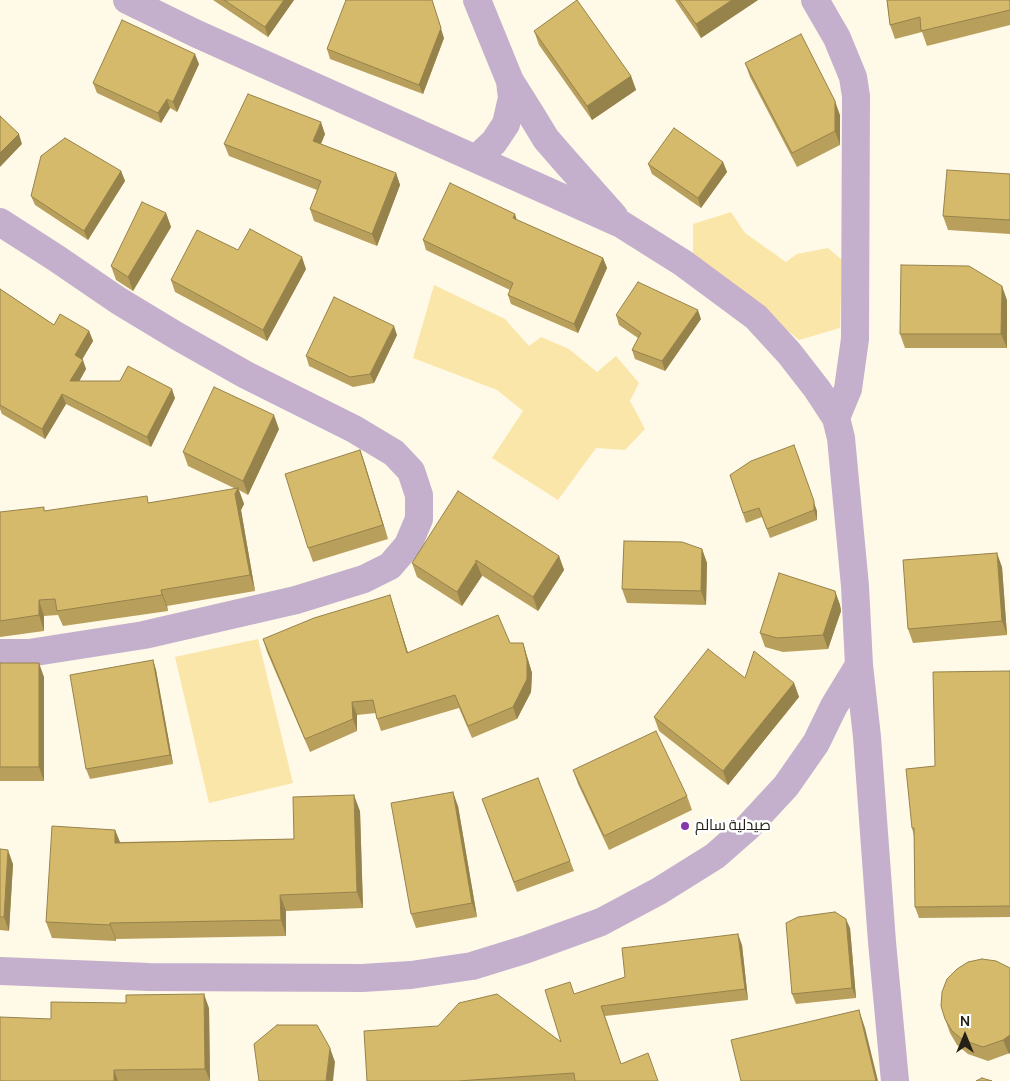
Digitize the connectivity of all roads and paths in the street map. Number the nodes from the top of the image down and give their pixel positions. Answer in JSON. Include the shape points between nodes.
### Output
{"nodes":[{"id":1,"x":127,"y":0,"type":"edge"},
{"id":2,"x":477,"y":0,"type":"edge"},
{"id":3,"x":815,"y":0,"type":"edge"},
{"id":4,"x":510,"y":81,"type":"junction"},
{"id":5,"x":476,"y":159,"type":"junction"},
{"id":6,"x":0,"y":222,"type":"edge"},
{"id":7,"x":621,"y":224,"type":"junction"},
{"id":8,"x":836,"y":418,"type":"junction"},
{"id":9,"x":0,"y":652,"type":"edge"},
{"id":10,"x":859,"y":665,"type":"junction"},
{"id":11,"x":0,"y":971,"type":"edge"},
{"id":12,"x":895,"y":1081,"type":"edge"}],
"edges":[{"from":1,"to":5,"type":"street"},
{"from":2,"to":4,"type":"street"},
{"from":3,"to":8,"type":"street","via":[[838,38],[853,76],[856,96],[855,339],[848,389]]},
{"from":4,"to":5,"type":"street","via":[[512,98],[506,124],[494,142]]},
{"from":4,"to":7,"type":"street","via":[[546,138]]},
{"from":5,"to":7,"type":"street"},
{"from":6,"to":9,"type":"street","via":[[118,301],[177,336],[394,453],[411,471],[419,495],[419,519],[408,545],[390,566],[364,579],[296,600],[144,635],[29,653]]},
{"from":7,"to":8,"type":"street","via":[[756,316],[789,353]]},
{"from":8,"to":10,"type":"street","via":[[841,438],[855,586]]},
{"from":10,"to":11,"type":"street","via":[[816,743],[786,786],[748,827],[715,856],[659,892],[601,922],[527,949],[472,966],[362,978],[149,978]]},
{"from":10,"to":12,"type":"street"}]}
